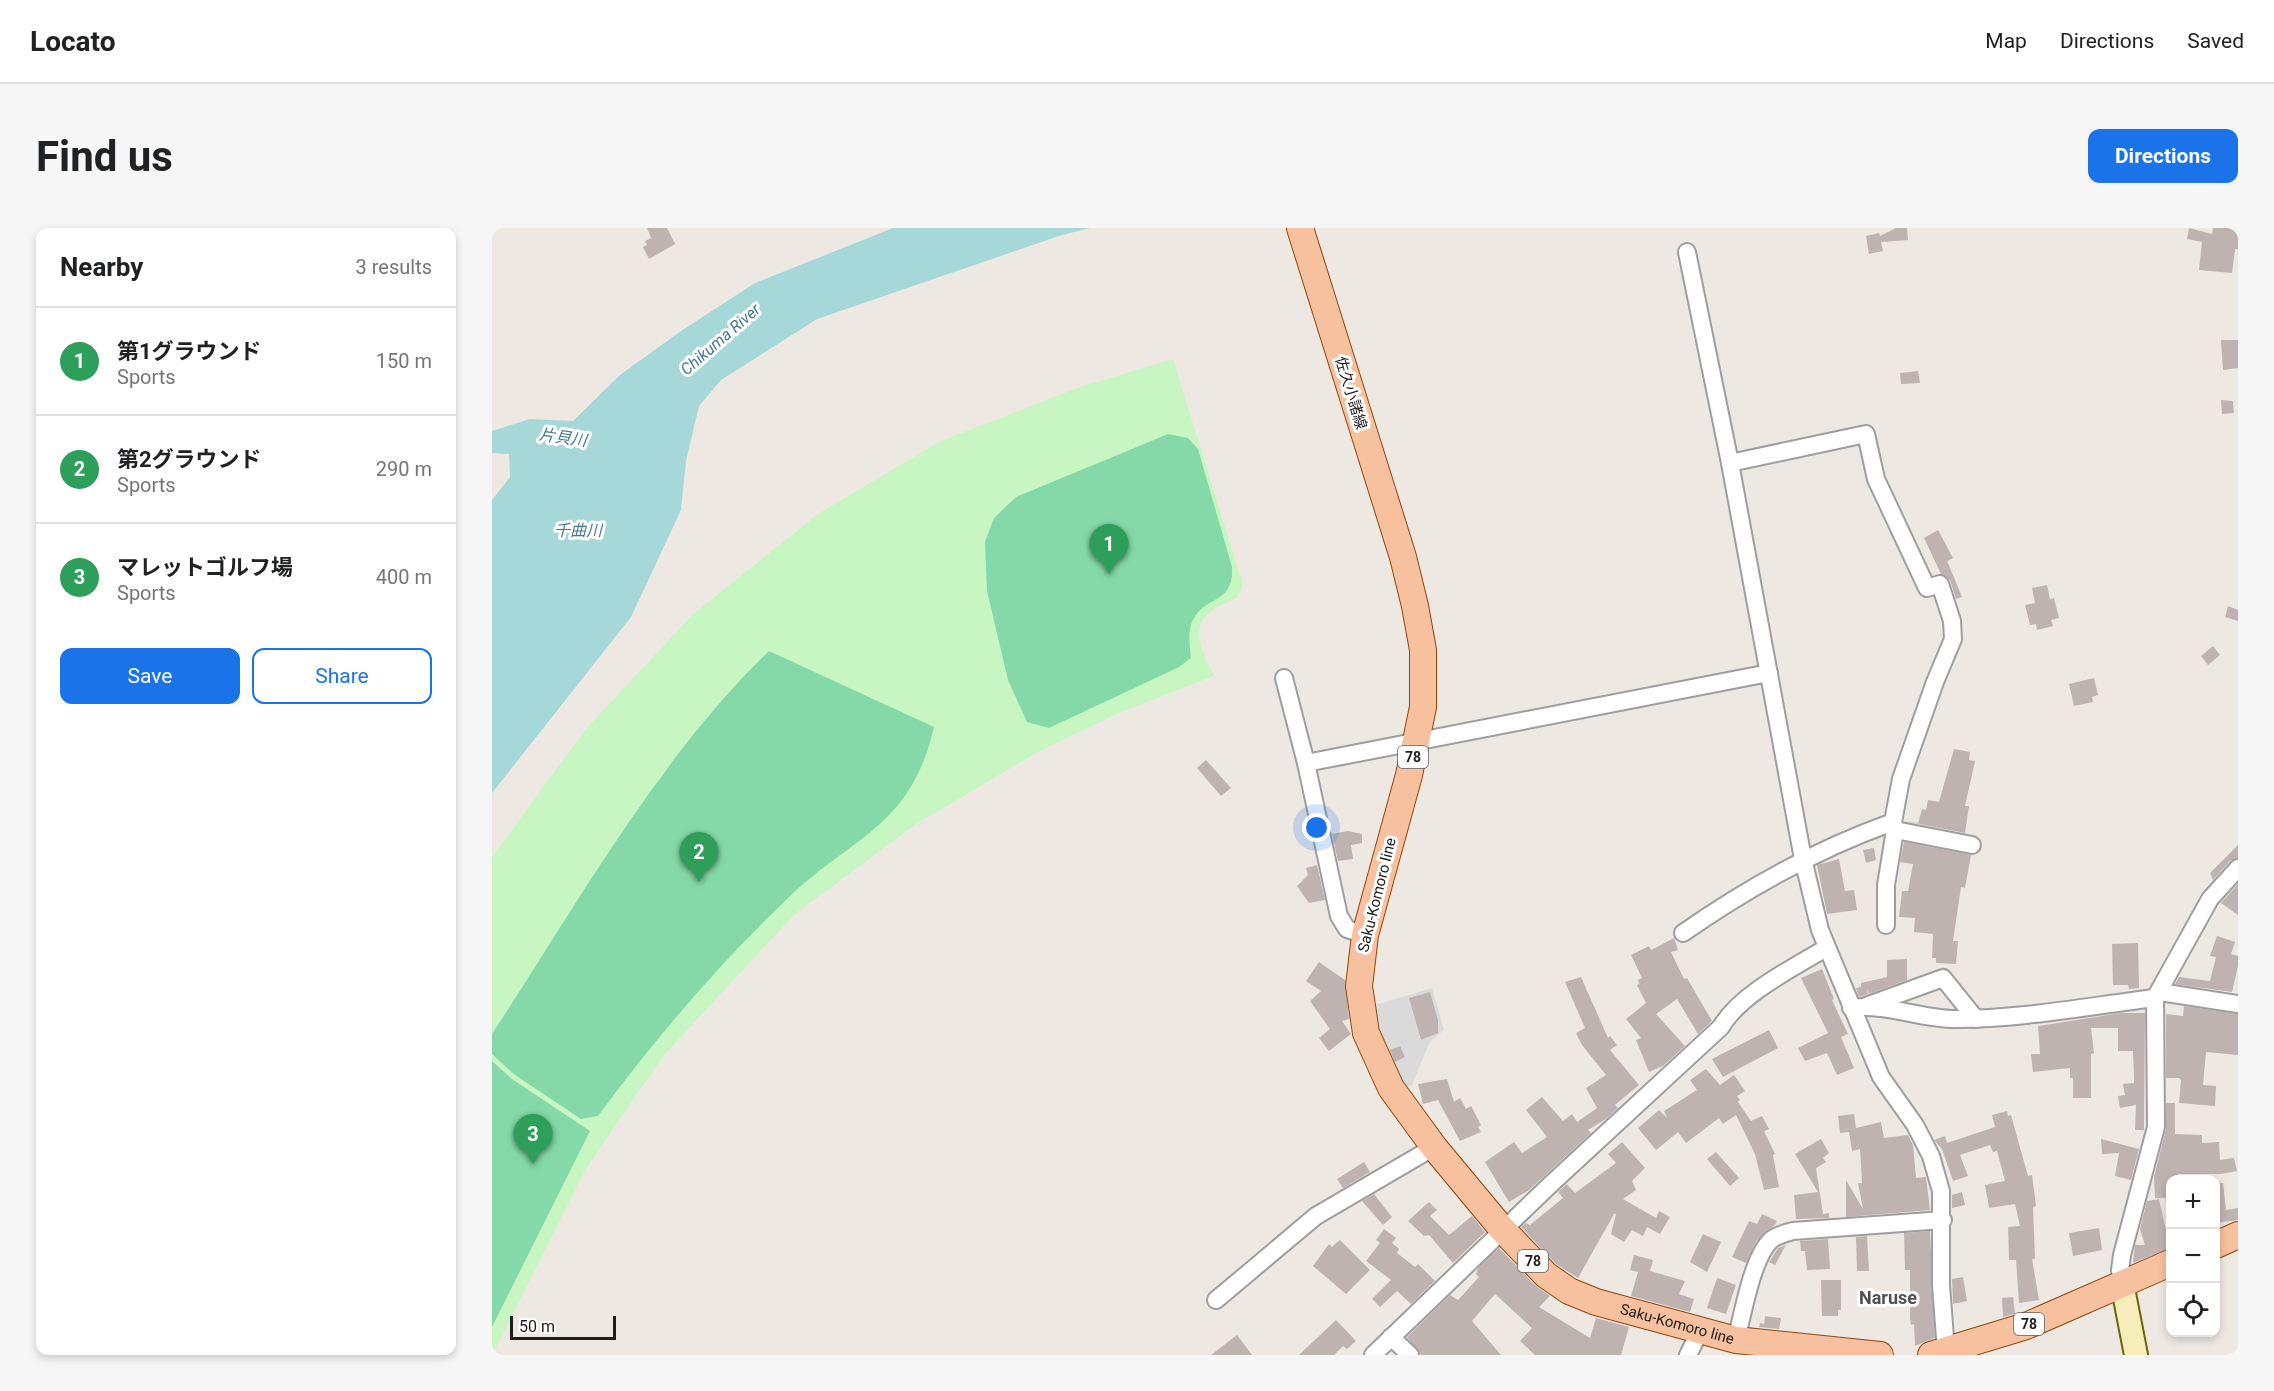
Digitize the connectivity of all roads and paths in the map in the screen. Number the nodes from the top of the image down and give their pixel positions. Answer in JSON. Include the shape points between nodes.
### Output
{"nodes":[{"id":1,"x":1300,"y":228,"type":"edge"},
{"id":2,"x":1687,"y":252,"type":"dead end"},
{"id":3,"x":1730,"y":463,"type":"junction"},
{"id":4,"x":1403,"y":557,"type":"joint"},
{"id":5,"x":1769,"y":673,"type":"junction"},
{"id":6,"x":1284,"y":678,"type":"dead end"},
{"id":7,"x":1417,"y":740,"type":"junction"},
{"id":8,"x":1306,"y":763,"type":"junction"},
{"id":9,"x":1894,"y":826,"type":"junction"},
{"id":10,"x":1972,"y":845,"type":"dead end"},
{"id":11,"x":1803,"y":860,"type":"junction"},
{"id":12,"x":2238,"y":868,"type":"edge"},
{"id":13,"x":1886,"y":925,"type":"dead end"},
{"id":14,"x":1683,"y":933,"type":"dead end"},
{"id":15,"x":1365,"y":935,"type":"junction"},
{"id":16,"x":1826,"y":948,"type":"junction"},
{"id":17,"x":2157,"y":995,"type":"junction"},
{"id":18,"x":2238,"y":1004,"type":"edge"},
{"id":19,"x":1858,"y":1007,"type":"junction"},
{"id":20,"x":1976,"y":1019,"type":"junction"},
{"id":21,"x":1434,"y":1147,"type":"junction"},
{"id":22,"x":1943,"y":1220,"type":"junction"},
{"id":23,"x":1503,"y":1230,"type":"junction"},
{"id":24,"x":2238,"y":1235,"type":"edge"},
{"id":25,"x":2220,"y":1243,"type":"edge"},
{"id":26,"x":2166,"y":1265,"type":"edge"},
{"id":27,"x":2122,"y":1282,"type":"junction"},
{"id":28,"x":1216,"y":1300,"type":"dead end"},
{"id":29,"x":1700,"y":1331,"type":"junction"},
{"id":30,"x":1391,"y":1337,"type":"junction"},
{"id":31,"x":1736,"y":1340,"type":"junction"},
{"id":32,"x":1813,"y":1352,"type":"edge"},
{"id":33,"x":1939,"y":1353,"type":"edge"},
{"id":34,"x":1373,"y":1355,"type":"edge"},
{"id":35,"x":1410,"y":1355,"type":"edge"},
{"id":36,"x":1688,"y":1355,"type":"edge"},
{"id":37,"x":1869,"y":1355,"type":"edge"},
{"id":38,"x":2136,"y":1355,"type":"edge"}],
"edges":[{"from":1,"to":4,"type":"main road","name":"佐久小諸線","number":"78"},
{"from":2,"to":3,"type":"street"},
{"from":3,"to":5,"type":"street"},
{"from":3,"to":9,"type":"street","via":[[1866,434],[1876,479],[1927,588],[1940,584],[1952,621],[1953,639],[1901,779]]},
{"from":4,"to":7,"type":"main road","name":"Saku-Komoro line","number":"78","via":[[1423,650],[1424,688]]},
{"from":5,"to":7,"type":"street"},
{"from":5,"to":11,"type":"street"},
{"from":6,"to":8,"type":"street"},
{"from":7,"to":8,"type":"street"},
{"from":7,"to":15,"type":"main road","name":"Saku-Komoro line","number":"78"},
{"from":8,"to":15,"type":"street","via":[[1339,916],[1347,929]]},
{"from":9,"to":10,"type":"street"},
{"from":9,"to":11,"type":"street"},
{"from":9,"to":13,"type":"street","via":[[1886,885]]},
{"from":11,"to":14,"type":"street","via":[[1736,896]]},
{"from":11,"to":16,"type":"street"},
{"from":12,"to":17,"type":"street","via":[[2210,899]]},
{"from":15,"to":21,"type":"main road","name":"Saku-Komoro line","number":"78","via":[[1359,986],[1366,1033],[1386,1080]]},
{"from":16,"to":19,"type":"street"},
{"from":16,"to":23,"type":"street","via":[[1728,1015],[1721,1027]]},
{"from":17,"to":18,"type":"street"},
{"from":17,"to":20,"type":"street"},
{"from":17,"to":27,"type":"street","via":[[2156,1127],[2122,1255]]},
{"from":19,"to":20,"type":"street","via":[[1942,1019]]},
{"from":19,"to":20,"type":"street","via":[[1943,978]]},
{"from":19,"to":22,"type":"street","via":[[1881,1077],[1915,1125],[1931,1156],[1941,1191]]},
{"from":21,"to":23,"type":"main road","name":"Saku-Komoro line","number":"78"},
{"from":21,"to":28,"type":"street","via":[[1316,1216]]},
{"from":22,"to":31,"type":"street","via":[[1793,1231],[1771,1240],[1762,1253]]},
{"from":22,"to":33,"type":"street"},
{"from":23,"to":29,"type":"main road","name":"Saku-Komoro line","number":"78","via":[[1546,1275],[1569,1291]]},
{"from":23,"to":30,"type":"street"},
{"from":24,"to":25,"type":"main road"},
{"from":26,"to":27,"type":"main road","number":"78"},
{"from":27,"to":33,"type":"main road","number":"78","via":[[2026,1326]]},
{"from":27,"to":38,"type":"main road"},
{"from":29,"to":31,"type":"main road","name":"Saku-Komoro line","number":"78"},
{"from":29,"to":36,"type":"street"},
{"from":30,"to":34,"type":"street"},
{"from":30,"to":35,"type":"street"},
{"from":31,"to":32,"type":"main road","name":"Saku-Komoro line","number":"78"},
{"from":32,"to":37,"type":"main road","name":"Saku-Komoro line","number":"78"}]}
